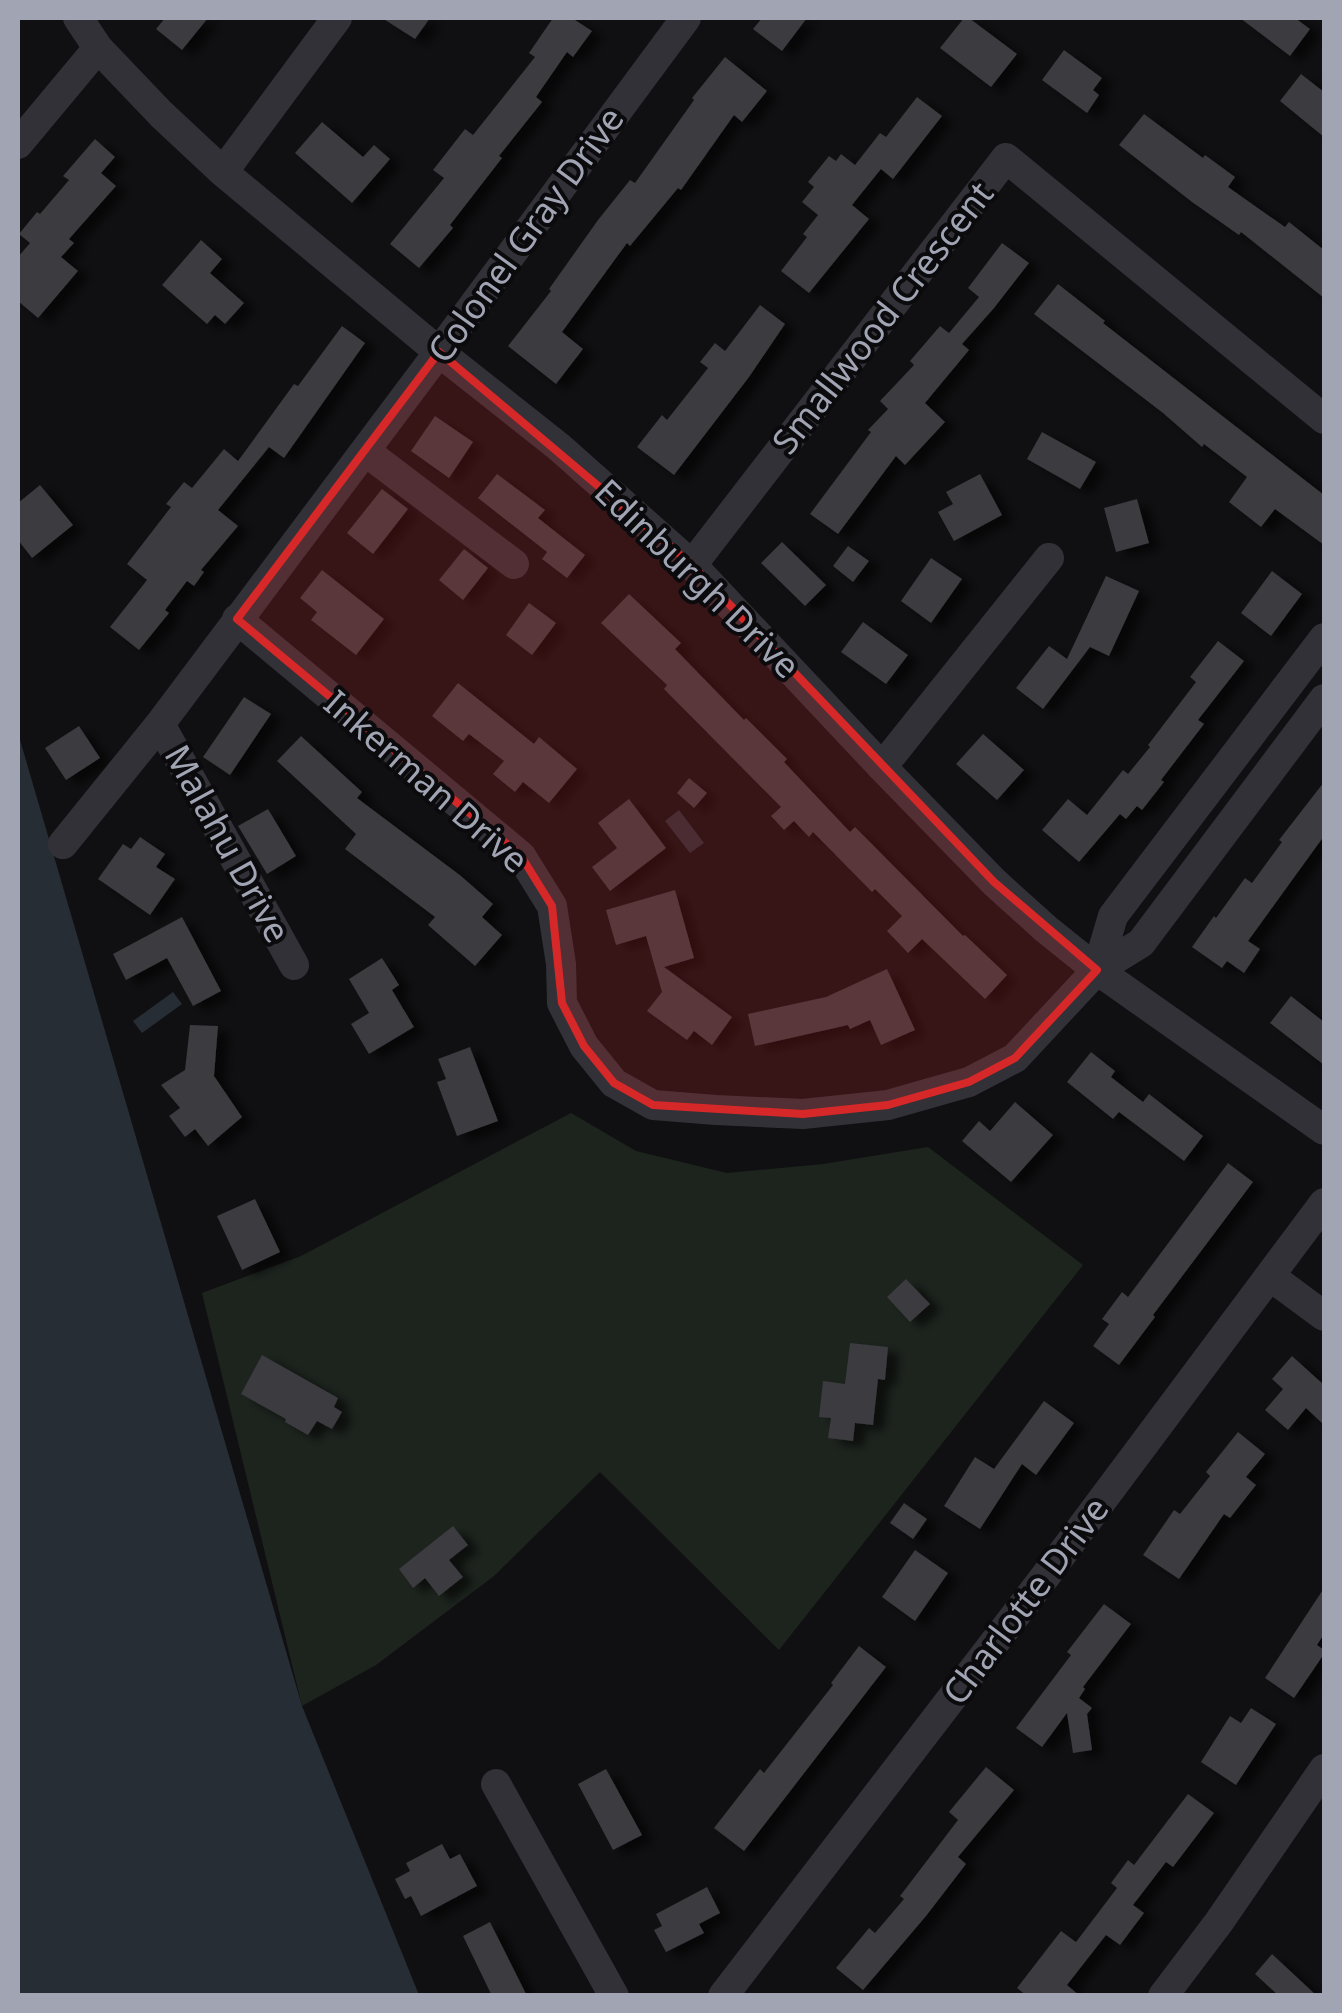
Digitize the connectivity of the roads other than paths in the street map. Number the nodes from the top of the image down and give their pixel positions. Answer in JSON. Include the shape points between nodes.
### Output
{"nodes":[{"id":1,"x":78,"y":18,"type":"edge"},
{"id":2,"x":337,"y":18,"type":"edge"},
{"id":3,"x":686,"y":18,"type":"edge"},
{"id":4,"x":98,"y":48,"type":"junction"},
{"id":5,"x":18,"y":144,"type":"edge"},
{"id":6,"x":224,"y":172,"type":"junction"},
{"id":7,"x":439,"y":352,"type":"junction"},
{"id":8,"x":1324,"y":419,"type":"edge"},
{"id":9,"x":364,"y":451,"type":"junction"},
{"id":10,"x":1049,"y":558,"type":"dead end"},
{"id":11,"x":514,"y":564,"type":"dead end"},
{"id":12,"x":692,"y":565,"type":"junction"},
{"id":13,"x":237,"y":619,"type":"junction"},
{"id":14,"x":1324,"y":638,"type":"edge"},
{"id":15,"x":1324,"y":699,"type":"edge"},
{"id":16,"x":160,"y":724,"type":"junction"},
{"id":17,"x":882,"y":767,"type":"junction"},
{"id":18,"x":63,"y":844,"type":"dead end"},
{"id":19,"x":294,"y":966,"type":"dead end"},
{"id":20,"x":1097,"y":970,"type":"junction"},
{"id":21,"x":1324,"y":1130,"type":"edge"},
{"id":22,"x":1324,"y":1203,"type":"edge"},
{"id":23,"x":1270,"y":1276,"type":"junction"},
{"id":24,"x":1324,"y":1316,"type":"edge"},
{"id":25,"x":1324,"y":1769,"type":"edge"},
{"id":26,"x":496,"y":1784,"type":"dead end"},
{"id":27,"x":614,"y":1996,"type":"edge"},
{"id":28,"x":722,"y":1996,"type":"edge"},
{"id":29,"x":1163,"y":1996,"type":"edge"}],
"edges":[{"from":1,"to":4,"type":"street","name":"Edinburgh Drive"},
{"from":2,"to":6,"type":"street"},
{"from":3,"to":7,"type":"street","name":"Colonel Gray Drive"},
{"from":4,"to":5,"type":"street"},
{"from":4,"to":6,"type":"street","name":"Edinburgh Drive"},
{"from":6,"to":7,"type":"street","name":"Edinburgh Drive"},
{"from":7,"to":9,"type":"street","name":"Colonel Gray Drive"},
{"from":7,"to":12,"type":"street","name":"Edinburgh Drive","via":[[560,447]]},
{"from":8,"to":12,"type":"street","name":"Smallwood Crescent","via":[[1006,158]]},
{"from":9,"to":11,"type":"street"},
{"from":9,"to":13,"type":"street","name":"Colonel Gray Drive"},
{"from":10,"to":17,"type":"street"},
{"from":12,"to":17,"type":"street","name":"Edinburgh Drive"},
{"from":13,"to":16,"type":"street","name":"Colonel Gray Drive"},
{"from":13,"to":20,"type":"street","name":"Inkerman Drive","via":[[521,856],[552,906],[562,1002],[584,1046],[614,1083],[654,1105],[803,1114],[888,1106],[969,1082],[1015,1058]]},
{"from":14,"to":20,"type":"street","name":"Inkerman Drive","via":[[1114,916]]},
{"from":15,"to":20,"type":"street","name":"Inkerman Drive","via":[[1141,943]]},
{"from":16,"to":18,"type":"street","name":"Colonel Gray Drive"},
{"from":16,"to":19,"type":"street","name":"Malahu Drive"},
{"from":17,"to":20,"type":"street","name":"Edinburgh Drive","via":[[994,882]]},
{"from":20,"to":21,"type":"street","name":"Edinburgh Drive"},
{"from":22,"to":23,"type":"street","name":"Charlotte Drive"},
{"from":23,"to":24,"type":"street"},
{"from":23,"to":28,"type":"street","name":"Charlotte Drive"},
{"from":25,"to":29,"type":"street"},
{"from":26,"to":27,"type":"street"}]}
